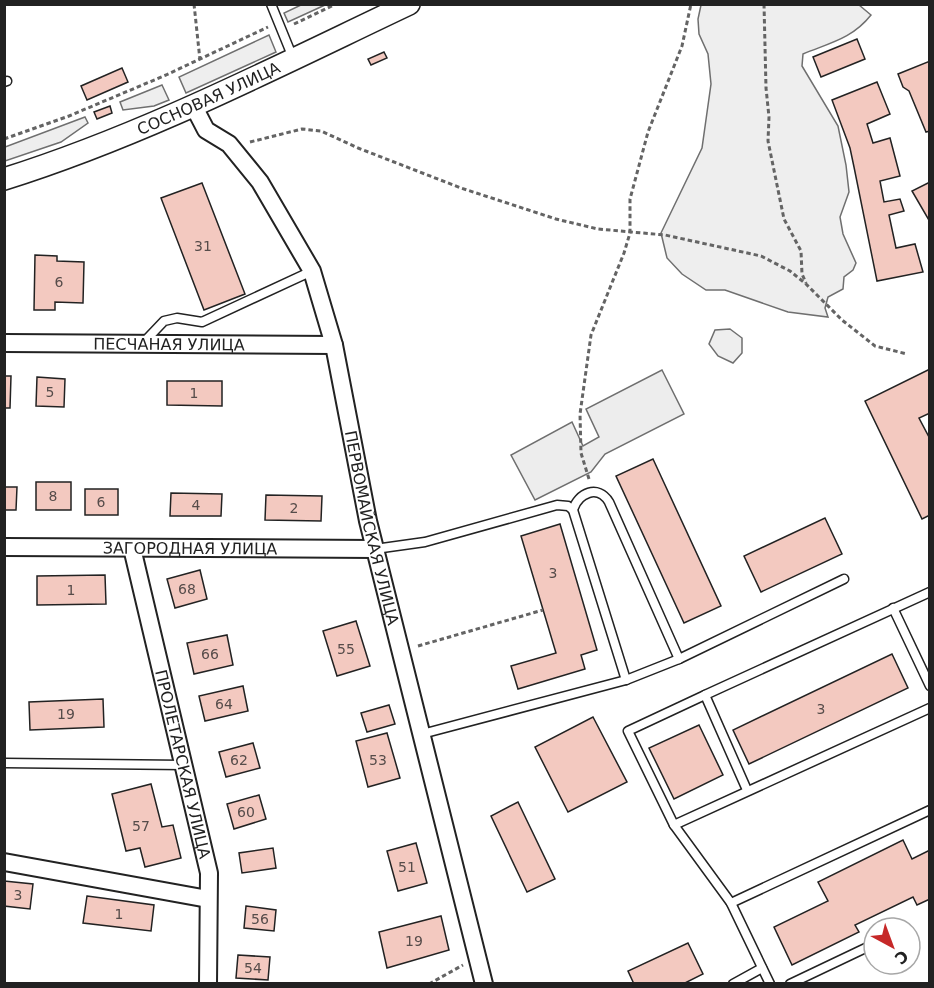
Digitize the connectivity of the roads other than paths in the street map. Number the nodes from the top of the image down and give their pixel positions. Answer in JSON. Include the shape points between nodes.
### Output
{"nodes":[{"id":1,"x":272,"y":4,"type":"edge"},
{"id":2,"x":409,"y":4,"type":"edge"},
{"id":3,"x":293,"y":59,"type":"junction"},
{"id":4,"x":193,"y":105,"type":"junction"},
{"id":5,"x":4,"y":179,"type":"edge"},
{"id":6,"x":312,"y":271,"type":"junction"},
{"id":7,"x":4,"y":343,"type":"edge"},
{"id":8,"x":142,"y":344,"type":"junction"},
{"id":9,"x":334,"y":345,"type":"junction"},
{"id":10,"x":573,"y":510,"type":"junction"},
{"id":11,"x":4,"y":547,"type":"edge"},
{"id":12,"x":132,"y":548,"type":"junction"},
{"id":13,"x":375,"y":549,"type":"junction"},
{"id":14,"x":844,"y":579,"type":"dead end"},
{"id":15,"x":930,"y":592,"type":"edge"},
{"id":16,"x":893,"y":608,"type":"junction"},
{"id":17,"x":679,"y":658,"type":"junction"},
{"id":18,"x":626,"y":680,"type":"junction"},
{"id":19,"x":930,"y":686,"type":"edge"},
{"id":20,"x":705,"y":695,"type":"junction"},
{"id":21,"x":930,"y":708,"type":"edge"},
{"id":22,"x":422,"y":734,"type":"junction"},
{"id":23,"x":4,"y":764,"type":"edge"},
{"id":24,"x":184,"y":765,"type":"junction"},
{"id":25,"x":747,"y":790,"type":"junction"},
{"id":26,"x":930,"y":810,"type":"edge"},
{"id":27,"x":674,"y":825,"type":"junction"},
{"id":28,"x":4,"y":862,"type":"edge"},
{"id":29,"x":208,"y":899,"type":"junction"},
{"id":30,"x":731,"y":903,"type":"junction"},
{"id":31,"x":862,"y":950,"type":"edge"},
{"id":32,"x":762,"y":968,"type":"junction"},
{"id":33,"x":208,"y":984,"type":"edge"},
{"id":34,"x":484,"y":984,"type":"edge"},
{"id":35,"x":733,"y":984,"type":"edge"},
{"id":36,"x":770,"y":984,"type":"edge"},
{"id":37,"x":790,"y":984,"type":"edge"}],
"edges":[{"from":1,"to":3,"type":"lane"},
{"from":2,"to":3,"type":"street","name":"СОСНОВАЯ УЛИЦА"},
{"from":3,"to":4,"type":"street","name":"СОСНОВАЯ УЛИЦА"},
{"from":4,"to":5,"type":"street","name":"СОСНОВАЯ УЛИЦА","via":[[63,160]]},
{"from":4,"to":6,"type":"street","name":"ПЕРВОМАЙСКАЯ УЛИЦА","via":[[206,130],[229,144],[260,182]]},
{"from":6,"to":8,"type":"lane","via":[[202,322],[177,318],[164,321]]},
{"from":6,"to":9,"type":"street","name":"ПЕРВОМАЙСКАЯ УЛИЦА"},
{"from":7,"to":8,"type":"street","name":"ПЕСЧАНАЯ УЛИЦА"},
{"from":8,"to":9,"type":"street","name":"ПЕСЧАНАЯ УЛИЦА"},
{"from":9,"to":13,"type":"street","name":"ПЕРВОМАЙСКАЯ УЛИЦА"},
{"from":10,"to":13,"type":"lane","via":[[557,505],[425,542]]},
{"from":10,"to":17,"type":"lane","via":[[577,500],[594,491],[609,502]]},
{"from":10,"to":18,"type":"lane"},
{"from":11,"to":12,"type":"street","name":"ЗАГОРОДНАЯ УЛИЦА"},
{"from":12,"to":13,"type":"street","name":"ЗАГОРОДНАЯ УЛИЦА"},
{"from":12,"to":24,"type":"street","name":"ПРОЛЕТАРСКАЯ УЛИЦА"},
{"from":13,"to":22,"type":"street","name":"ПЕРВОМАЙСКАЯ УЛИЦА"},
{"from":14,"to":17,"type":"lane"},
{"from":15,"to":16,"type":"lane"},
{"from":16,"to":19,"type":"lane"},
{"from":16,"to":20,"type":"lane"},
{"from":17,"to":18,"type":"lane"},
{"from":18,"to":22,"type":"lane"},
{"from":20,"to":25,"type":"lane"},
{"from":20,"to":27,"type":"lane","via":[[628,731]]},
{"from":21,"to":25,"type":"lane"},
{"from":22,"to":34,"type":"street","name":"ПЕРВОМАЙСКАЯ УЛИЦА"},
{"from":23,"to":24,"type":"lane"},
{"from":24,"to":29,"type":"street","name":"ПРОЛЕТАРСКАЯ УЛИЦА","via":[[209,873]]},
{"from":25,"to":27,"type":"lane"},
{"from":26,"to":30,"type":"lane"},
{"from":27,"to":30,"type":"lane"},
{"from":28,"to":29,"type":"street"},
{"from":29,"to":33,"type":"street","name":"ПРОЛЕТАРСКАЯ УЛИЦА"},
{"from":30,"to":32,"type":"lane"},
{"from":31,"to":37,"type":"lane"},
{"from":32,"to":35,"type":"lane"},
{"from":32,"to":36,"type":"lane"}]}
